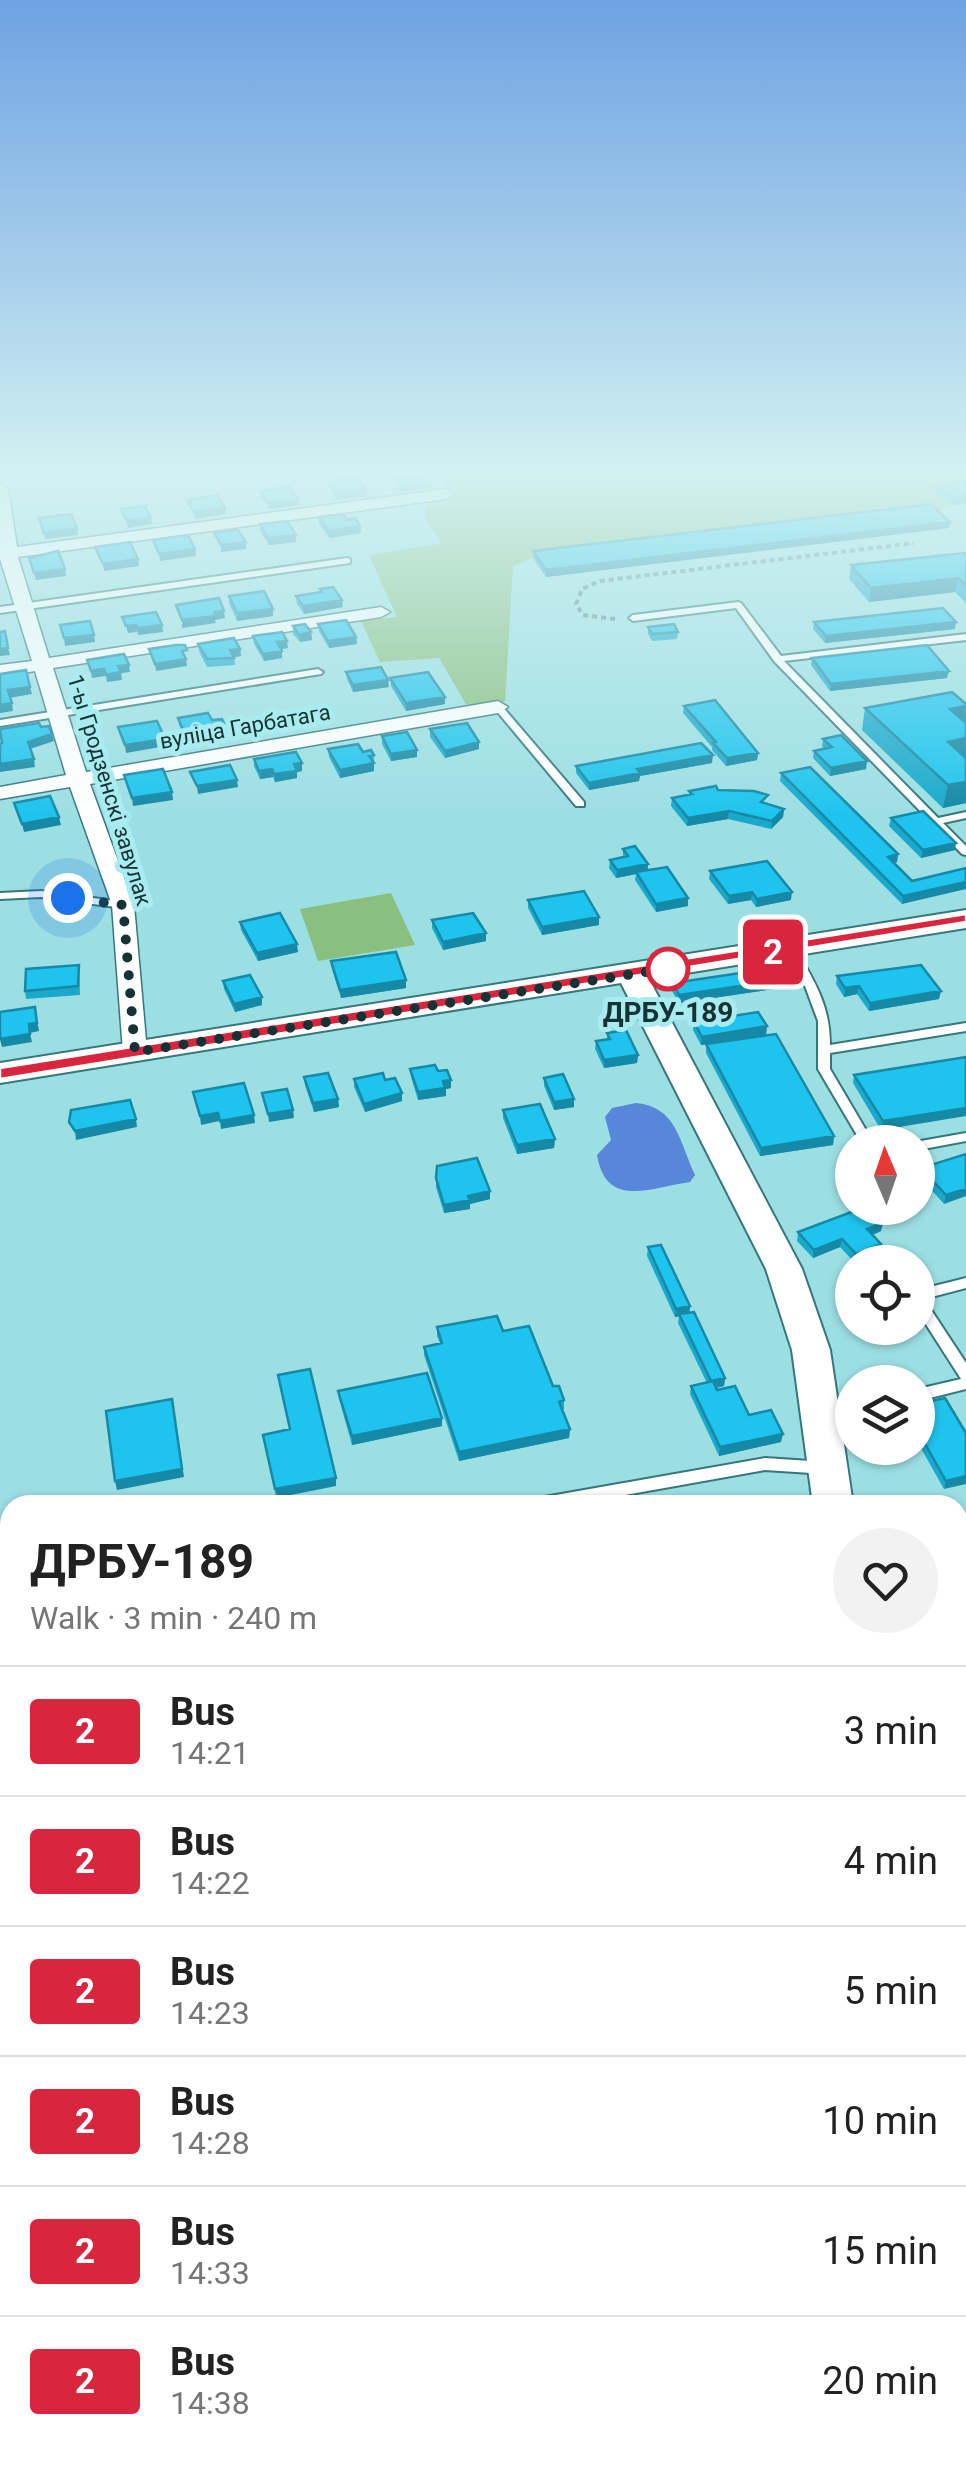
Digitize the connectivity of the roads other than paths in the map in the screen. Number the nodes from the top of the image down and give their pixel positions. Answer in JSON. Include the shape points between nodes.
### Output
{"nodes":[{"id":1,"x":16,"y":586,"type":"edge"},
{"id":2,"x":167,"y":586,"type":"edge"},
{"id":3,"x":24,"y":606,"type":"junction"},
{"id":4,"x":0,"y":610,"type":"edge"},
{"id":5,"x":381,"y":612,"type":"dead end"},
{"id":6,"x":633,"y":618,"type":"road end"},
{"id":7,"x":966,"y":637,"type":"edge"},
{"id":8,"x":777,"y":658,"type":"junction"},
{"id":9,"x":45,"y":665,"type":"junction"},
{"id":10,"x":0,"y":671,"type":"edge"},
{"id":11,"x":318,"y":672,"type":"dead end"},
{"id":12,"x":498,"y":706,"type":"joint"},
{"id":13,"x":59,"y":714,"type":"junction"},
{"id":14,"x":860,"y":722,"type":"dead end"},
{"id":15,"x":0,"y":723,"type":"edge"},
{"id":16,"x":842,"y":725,"type":"junction"},
{"id":17,"x":78,"y":780,"type":"junction"},
{"id":18,"x":0,"y":793,"type":"edge"},
{"id":19,"x":580,"y":804,"type":"dead end"},
{"id":20,"x":966,"y":815,"type":"edge"},
{"id":21,"x":938,"y":820,"type":"junction"},
{"id":22,"x":966,"y":852,"type":"edge"},
{"id":23,"x":0,"y":896,"type":"edge"},
{"id":24,"x":123,"y":905,"type":"junction"},
{"id":25,"x":966,"y":919,"type":"edge"},
{"id":26,"x":790,"y":949,"type":"junction"},
{"id":27,"x":632,"y":975,"type":"junction"},
{"id":28,"x":966,"y":1026,"type":"edge"},
{"id":29,"x":824,"y":1050,"type":"junction"},
{"id":30,"x":135,"y":1052,"type":"junction"},
{"id":31,"x":0,"y":1073,"type":"edge"},
{"id":32,"x":858,"y":1125,"type":"edge"},
{"id":33,"x":966,"y":1137,"type":"edge"},
{"id":34,"x":935,"y":1143,"type":"edge"},
{"id":35,"x":966,"y":1283,"type":"edge"},
{"id":36,"x":935,"y":1293,"type":"edge"},
{"id":37,"x":935,"y":1325,"type":"edge"},
{"id":38,"x":966,"y":1375,"type":"edge"},
{"id":39,"x":966,"y":1382,"type":"edge"},
{"id":40,"x":935,"y":1391,"type":"edge"},
{"id":41,"x":835,"y":1411,"type":"edge"},
{"id":42,"x":835,"y":1420,"type":"edge"},
{"id":43,"x":827,"y":1468,"type":"junction"},
{"id":44,"x":615,"y":1495,"type":"edge"},
{"id":45,"x":831,"y":1495,"type":"edge"}],
"edges":[{"from":1,"to":3,"type":"street","name":"1-ы Гродзенскі завулак"},
{"from":2,"to":3,"type":"lane"},
{"from":3,"to":4,"type":"lane"},
{"from":3,"to":9,"type":"street","name":"1-ы Гродзенскі завулак"},
{"from":5,"to":9,"type":"street"},
{"from":6,"to":8,"type":"lane","via":[[738,604]]},
{"from":7,"to":8,"type":"lane"},
{"from":8,"to":16,"type":"lane"},
{"from":9,"to":10,"type":"street"},
{"from":9,"to":13,"type":"street","name":"1-ы Гродзенскі завулак"},
{"from":11,"to":13,"type":"lane"},
{"from":12,"to":17,"type":"street","name":"вуліца Гарбатага"},
{"from":12,"to":19,"type":"lane"},
{"from":13,"to":15,"type":"lane"},
{"from":13,"to":17,"type":"street","name":"1-ы Гродзенскі завулак"},
{"from":14,"to":16,"type":"lane"},
{"from":16,"to":21,"type":"lane"},
{"from":17,"to":18,"type":"street","name":"вуліца Гарбатага"},
{"from":17,"to":24,"type":"street","name":"1-ы Гродзенскі завулак"},
{"from":20,"to":21,"type":"lane"},
{"from":21,"to":22,"type":"lane"},
{"from":23,"to":24,"type":"lane","via":[[42,894]]},
{"from":24,"to":30,"type":"street","name":"1-ы Гродзенскі завулак"},
{"from":25,"to":26,"type":"street"},
{"from":26,"to":27,"type":"street"},
{"from":26,"to":29,"type":"lane","via":[[824,1021]]},
{"from":27,"to":30,"type":"street"},
{"from":27,"to":41,"type":"street","via":[[784,1269]]},
{"from":28,"to":29,"type":"lane"},
{"from":29,"to":32,"type":"lane","via":[[824,1068]]},
{"from":30,"to":31,"type":"street"},
{"from":33,"to":34,"type":"lane"},
{"from":35,"to":36,"type":"lane"},
{"from":37,"to":38,"type":"lane"},
{"from":39,"to":40,"type":"lane"},
{"from":42,"to":43,"type":"street"},
{"from":43,"to":44,"type":"lane","via":[[765,1464]]},
{"from":43,"to":45,"type":"street"}]}
